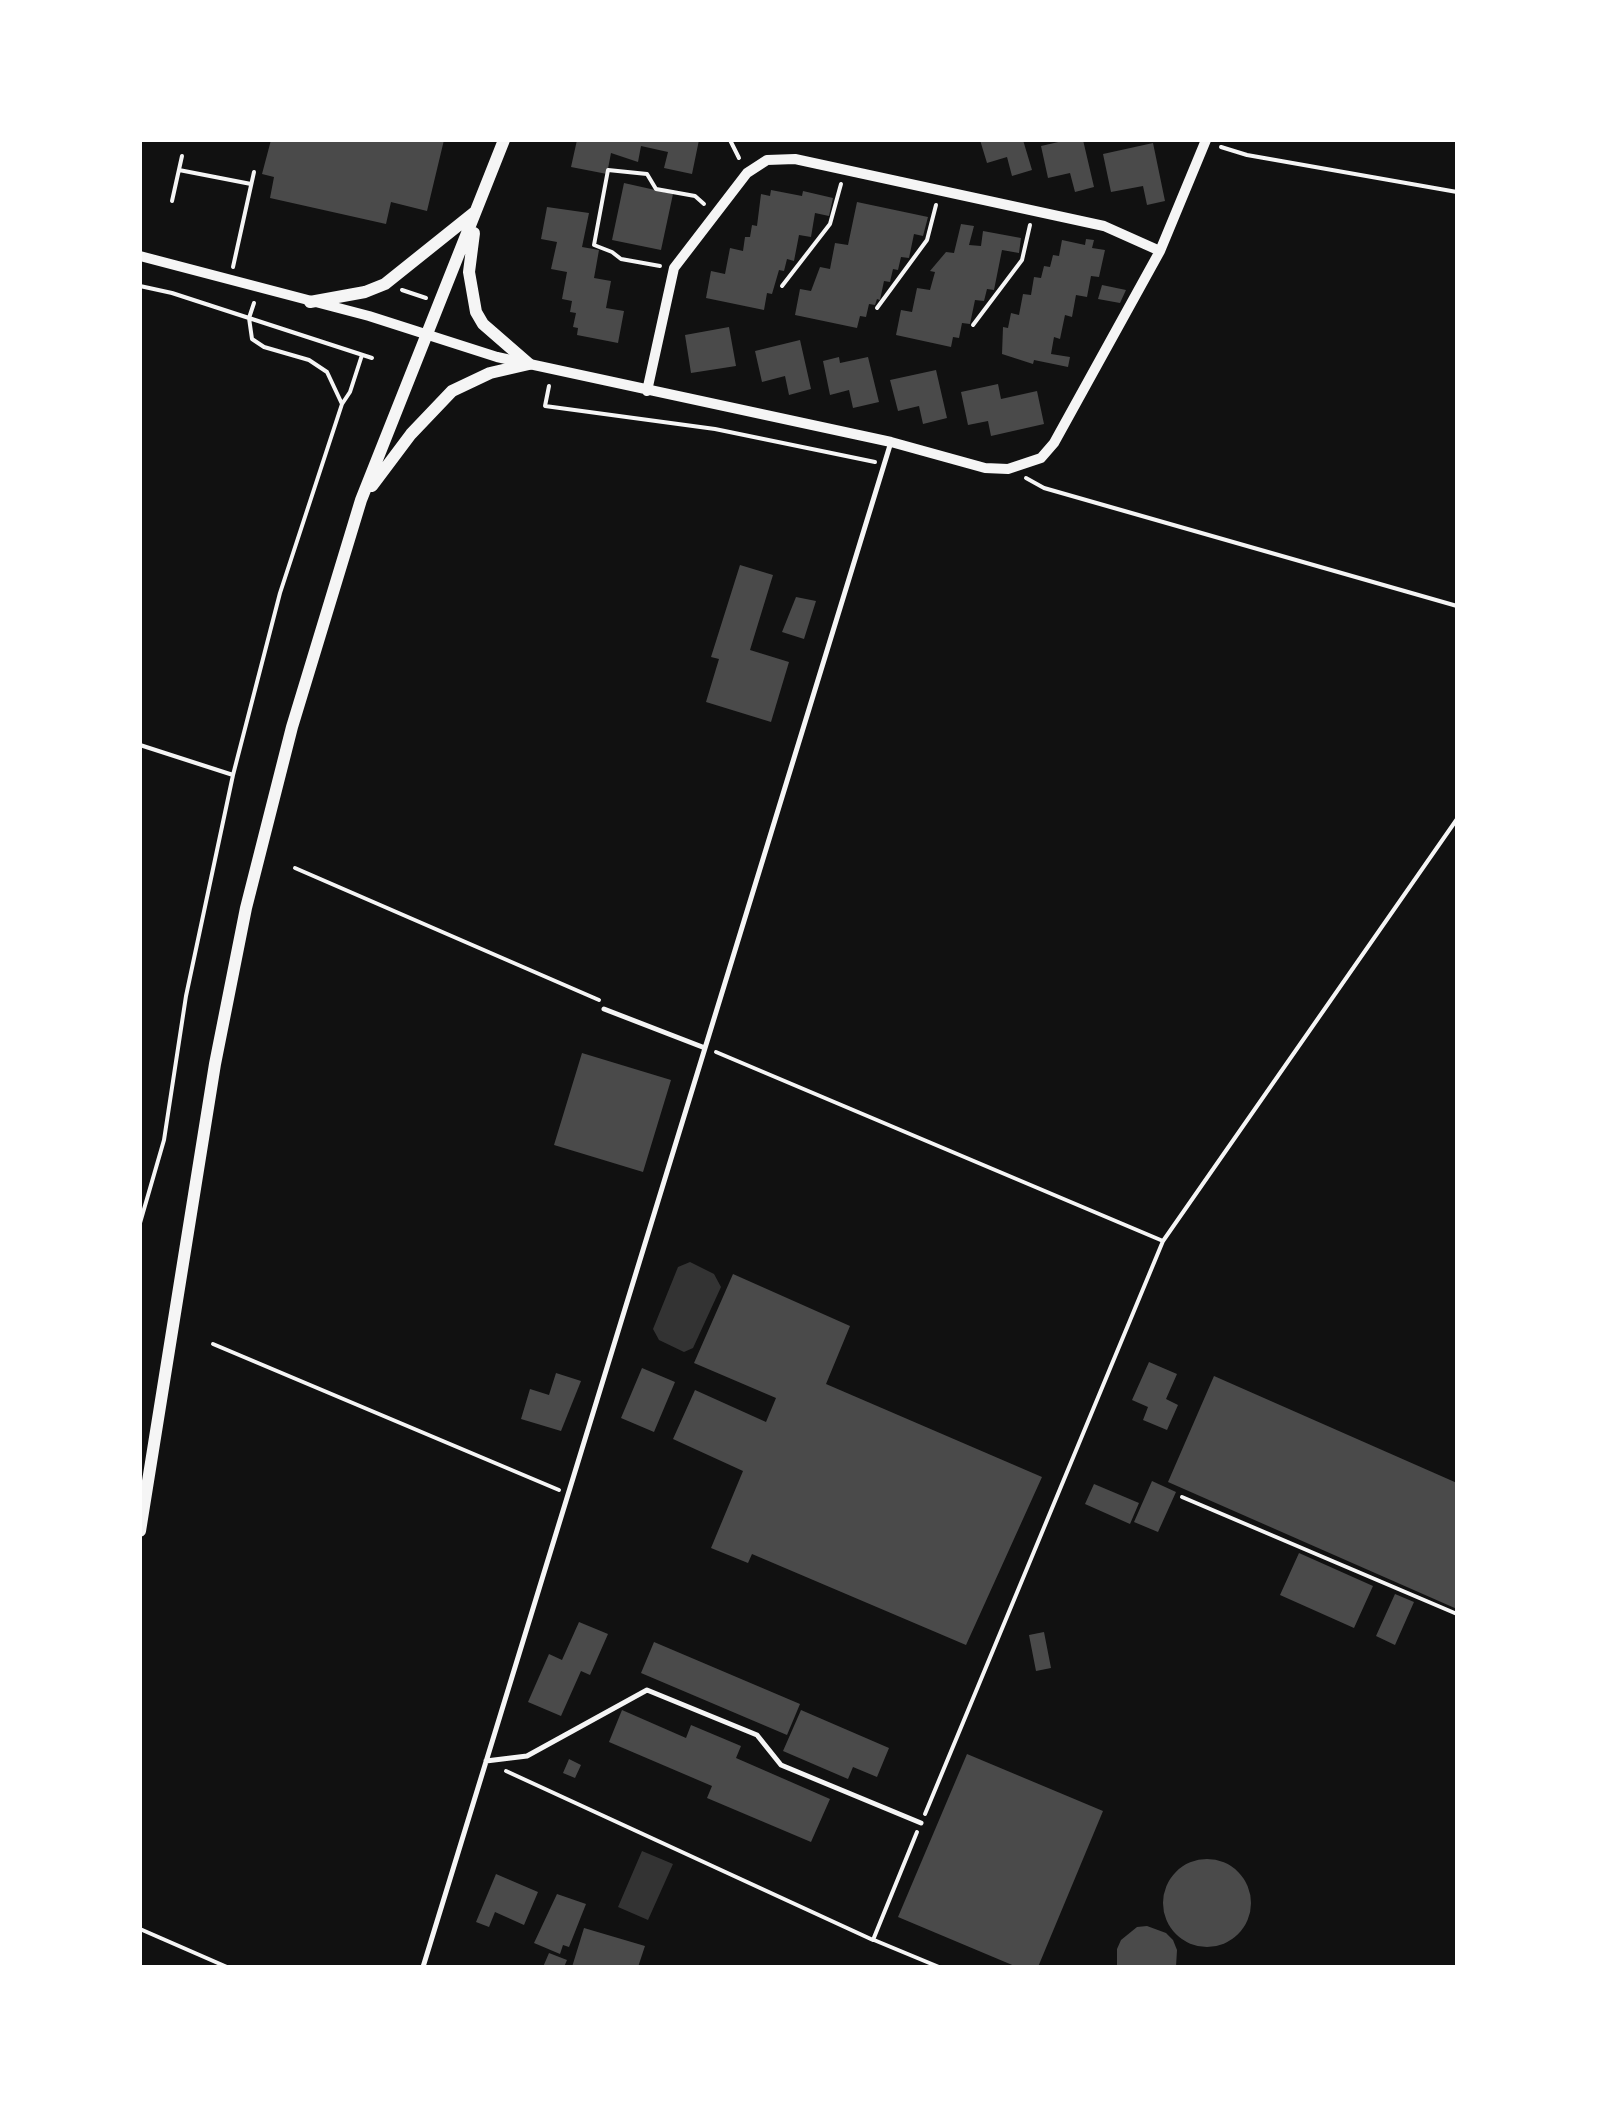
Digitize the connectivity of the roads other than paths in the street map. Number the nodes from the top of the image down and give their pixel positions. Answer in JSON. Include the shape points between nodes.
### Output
{"nodes":[{"id":1,"x":504,"y":140,"type":"edge"},
{"id":2,"x":1206,"y":141,"type":"edge"},
{"id":3,"x":477,"y":210,"type":"junction"},
{"id":4,"x":1160,"y":251,"type":"junction"},
{"id":5,"x":140,"y":256,"type":"edge"},
{"id":6,"x":310,"y":302,"type":"junction"},
{"id":7,"x":429,"y":335,"type":"junction"},
{"id":8,"x":530,"y":364,"type":"junction"},
{"id":9,"x":647,"y":391,"type":"junction"},
{"id":10,"x":891,"y":442,"type":"junction"},
{"id":11,"x":361,"y":500,"type":"junction"},
{"id":12,"x":604,"y":1009,"type":"road end"},
{"id":13,"x":705,"y":1048,"type":"junction"},
{"id":14,"x":140,"y":1531,"type":"edge"},
{"id":15,"x":486,"y":1761,"type":"junction"},
{"id":16,"x":921,"y":1823,"type":"road end"},
{"id":17,"x":423,"y":1967,"type":"edge"}],
"edges":[{"from":1,"to":3,"type":"street"},
{"from":2,"to":4,"type":"street"},
{"from":3,"to":6,"type":"street","via":[[385,284]]},
{"from":3,"to":7,"type":"street"},
{"from":3,"to":8,"type":"street","via":[[469,272],[476,312]]},
{"from":4,"to":9,"type":"street","via":[[1104,226],[795,159],[767,160],[747,173],[674,268]]},
{"from":4,"to":10,"type":"street","via":[[1041,458],[1008,469],[985,468]]},
{"from":5,"to":6,"type":"street"},
{"from":6,"to":7,"type":"street"},
{"from":7,"to":8,"type":"street"},
{"from":7,"to":11,"type":"street"},
{"from":8,"to":9,"type":"street"},
{"from":8,"to":11,"type":"street","via":[[490,372],[452,391]]},
{"from":9,"to":10,"type":"street"},
{"from":10,"to":13,"type":"lane"},
{"from":11,"to":14,"type":"street","via":[[246,908]]},
{"from":12,"to":13,"type":"lane"},
{"from":13,"to":15,"type":"lane"},
{"from":15,"to":16,"type":"lane","via":[[526,1756],[647,1690],[757,1735],[781,1765]]},
{"from":15,"to":17,"type":"lane"}]}
